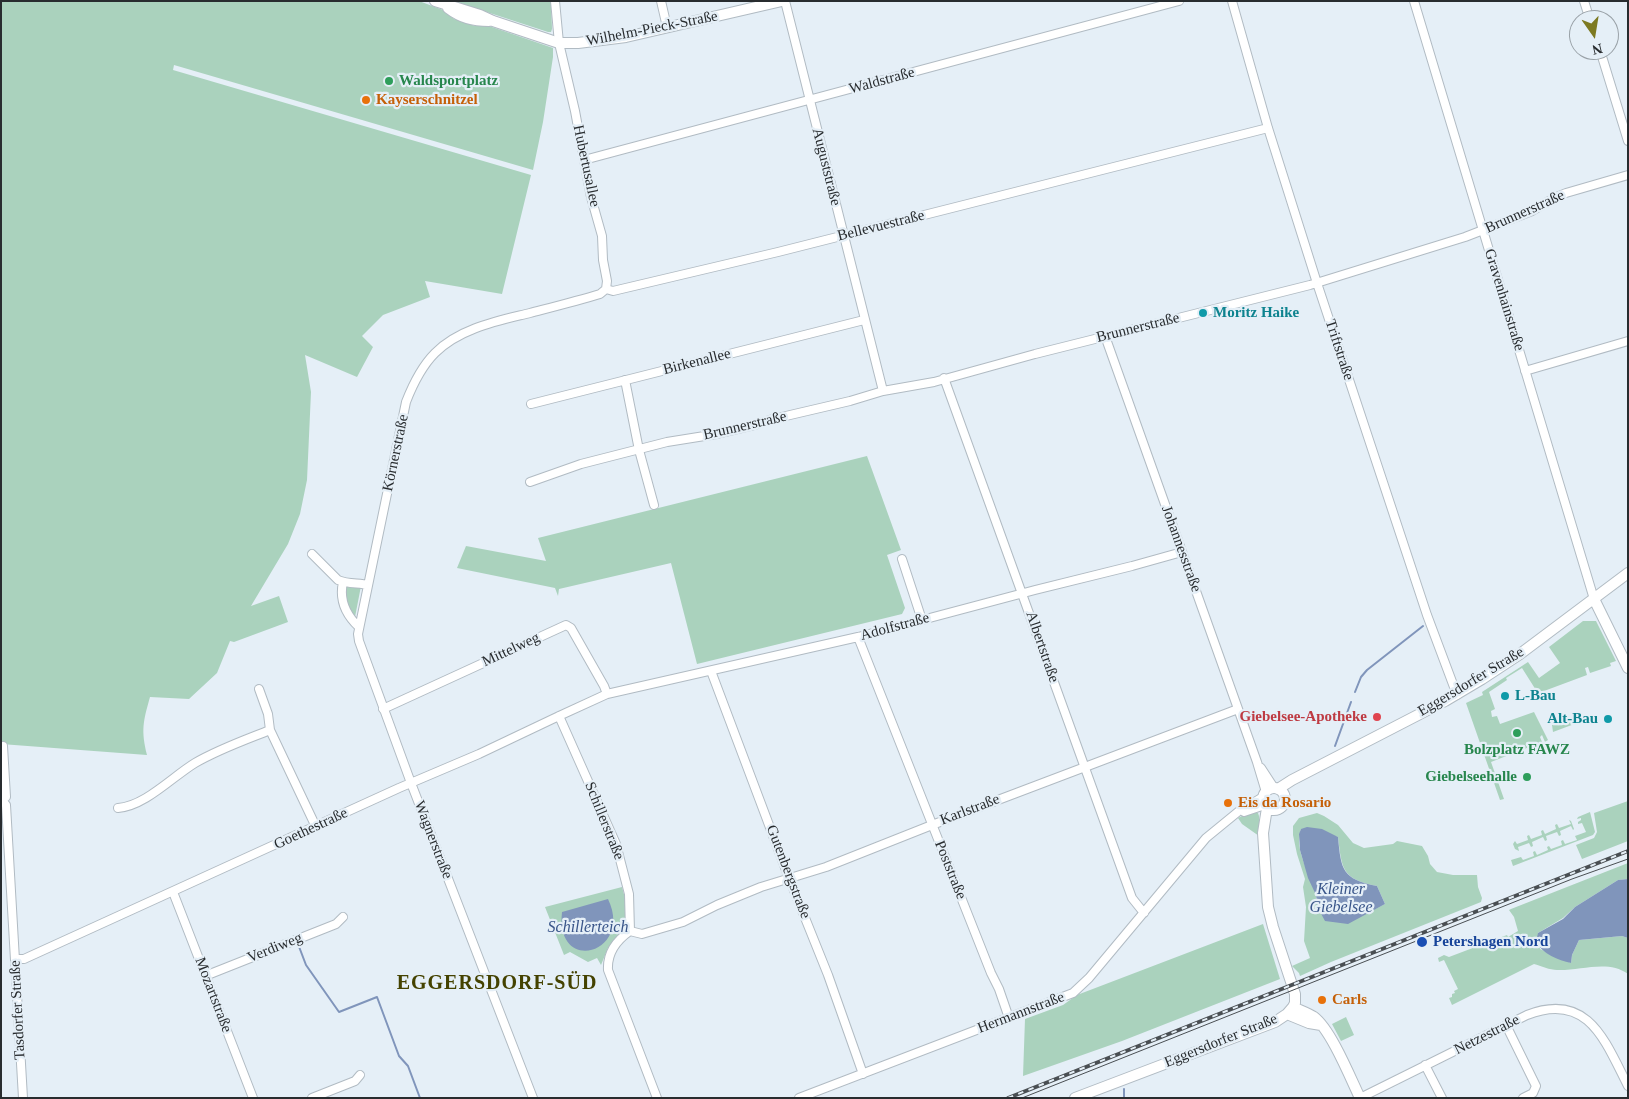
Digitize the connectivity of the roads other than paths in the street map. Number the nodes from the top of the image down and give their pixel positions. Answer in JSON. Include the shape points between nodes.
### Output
{"nodes":[{"id":1,"x":555,"y":1,"type":"edge"},
{"id":2,"x":661,"y":1,"type":"edge"},
{"id":3,"x":783,"y":1,"type":"edge"},
{"id":4,"x":1179,"y":1,"type":"edge"},
{"id":5,"x":1232,"y":1,"type":"edge"},
{"id":6,"x":1414,"y":1,"type":"edge"},
{"id":7,"x":439,"y":3,"type":"edge"},
{"id":8,"x":667,"y":27,"type":"junction"},
{"id":9,"x":559,"y":43,"type":"junction"},
{"id":10,"x":1603,"y":60,"type":"edge"},
{"id":11,"x":809,"y":100,"type":"junction"},
{"id":12,"x":1268,"y":128,"type":"junction"},
{"id":13,"x":1628,"y":140,"type":"edge"},
{"id":14,"x":584,"y":160,"type":"junction"},
{"id":15,"x":1628,"y":175,"type":"edge"},
{"id":16,"x":1483,"y":230,"type":"junction"},
{"id":17,"x":844,"y":235,"type":"junction"},
{"id":18,"x":1317,"y":283,"type":"junction"},
{"id":19,"x":606,"y":289,"type":"junction"},
{"id":20,"x":864,"y":320,"type":"junction"},
{"id":21,"x":495,"y":322,"type":"joint"},
{"id":22,"x":1105,"y":336,"type":"junction"},
{"id":23,"x":1628,"y":341,"type":"edge"},
{"id":24,"x":1525,"y":371,"type":"junction"},
{"id":25,"x":944,"y":378,"type":"junction"},
{"id":26,"x":625,"y":380,"type":"junction"},
{"id":27,"x":883,"y":391,"type":"junction"},
{"id":28,"x":530,"y":404,"type":"dead end"},
{"id":29,"x":639,"y":450,"type":"junction"},
{"id":30,"x":530,"y":482,"type":"dead end"},
{"id":31,"x":654,"y":505,"type":"dead end"},
{"id":32,"x":1182,"y":552,"type":"junction"},
{"id":33,"x":312,"y":554,"type":"dead end"},
{"id":34,"x":902,"y":560,"type":"dead end"},
{"id":35,"x":1628,"y":573,"type":"edge"},
{"id":36,"x":343,"y":582,"type":"junction"},
{"id":37,"x":368,"y":585,"type":"junction"},
{"id":38,"x":1023,"y":594,"type":"junction"},
{"id":39,"x":1594,"y":599,"type":"junction"},
{"id":40,"x":922,"y":620,"type":"junction"},
{"id":41,"x":359,"y":627,"type":"junction"},
{"id":42,"x":858,"y":637,"type":"junction"},
{"id":43,"x":1628,"y":668,"type":"edge"},
{"id":44,"x":711,"y":671,"type":"junction"},
{"id":45,"x":259,"y":689,"type":"dead end"},
{"id":46,"x":606,"y":695,"type":"junction"},
{"id":47,"x":1457,"y":695,"type":"junction"},
{"id":48,"x":383,"y":709,"type":"junction"},
{"id":49,"x":1238,"y":709,"type":"junction"},
{"id":50,"x":558,"y":716,"type":"junction"},
{"id":51,"x":270,"y":730,"type":"junction"},
{"id":52,"x":3,"y":746,"type":"dead end"},
{"id":53,"x":1084,"y":767,"type":"junction"},
{"id":54,"x":1304,"y":775,"type":"junction"},
{"id":55,"x":411,"y":783,"type":"junction"},
{"id":56,"x":1270,"y":798,"type":"junction"},
{"id":57,"x":2,"y":799,"type":"edge"},
{"id":58,"x":118,"y":808,"type":"dead end"},
{"id":59,"x":932,"y":825,"type":"junction"},
{"id":60,"x":316,"y":827,"type":"junction"},
{"id":61,"x":789,"y":878,"type":"junction"},
{"id":62,"x":173,"y":892,"type":"junction"},
{"id":63,"x":1144,"y":913,"type":"junction"},
{"id":64,"x":343,"y":917,"type":"dead end"},
{"id":65,"x":630,"y":931,"type":"junction"},
{"id":66,"x":15,"y":959,"type":"junction"},
{"id":67,"x":205,"y":976,"type":"junction"},
{"id":68,"x":1290,"y":1011,"type":"junction"},
{"id":69,"x":1009,"y":1018,"type":"junction"},
{"id":70,"x":1506,"y":1025,"type":"junction"},
{"id":71,"x":1425,"y":1065,"type":"junction"},
{"id":72,"x":862,"y":1074,"type":"junction"},
{"id":73,"x":360,"y":1075,"type":"dead end"},
{"id":74,"x":1628,"y":1086,"type":"edge"},
{"id":75,"x":23,"y":1098,"type":"edge"},
{"id":76,"x":254,"y":1098,"type":"edge"},
{"id":77,"x":312,"y":1098,"type":"edge"},
{"id":78,"x":533,"y":1098,"type":"edge"},
{"id":79,"x":657,"y":1098,"type":"edge"},
{"id":80,"x":799,"y":1098,"type":"edge"},
{"id":81,"x":1075,"y":1098,"type":"edge"},
{"id":82,"x":1360,"y":1098,"type":"edge"},
{"id":83,"x":1442,"y":1098,"type":"edge"},
{"id":84,"x":1523,"y":1098,"type":"edge"}],
"edges":[{"from":1,"to":9,"type":"street","name":"Hubertusallee"},
{"from":2,"to":8,"type":"street"},
{"from":3,"to":8,"type":"street","name":"Wilhelm-Pieck-Straße"},
{"from":3,"to":11,"type":"street","name":"Auguststraße"},
{"from":4,"to":11,"type":"street","name":"Waldstraße"},
{"from":5,"to":12,"type":"street","name":"Triftstraße"},
{"from":6,"to":16,"type":"street","name":"Gravenhainstraße"},
{"from":7,"to":9,"type":"street","name":"Wilhelm-Pieck-Straße"},
{"from":8,"to":9,"type":"street","name":"Wilhelm-Pieck-Straße","via":[[602,41]]},
{"from":9,"to":14,"type":"street","name":"Hubertusallee"},
{"from":10,"to":13,"type":"street"},
{"from":11,"to":14,"type":"street","name":"Waldstraße"},
{"from":11,"to":17,"type":"street","name":"Auguststraße"},
{"from":12,"to":17,"type":"street","name":"Bellevuestraße"},
{"from":12,"to":18,"type":"street","name":"Triftstraße"},
{"from":14,"to":19,"type":"street","name":"Hubertusallee","via":[[602,236]]},
{"from":15,"to":16,"type":"street","name":"Brunnerstraße","via":[[1566,193],[1532,211]]},
{"from":16,"to":18,"type":"street","name":"Brunnerstraße"},
{"from":16,"to":24,"type":"street","name":"Gravenhainstraße"},
{"from":17,"to":19,"type":"street","name":"Bellevuestraße","via":[[613,291]]},
{"from":17,"to":20,"type":"street","name":"Auguststraße"},
{"from":18,"to":22,"type":"street","name":"Brunnerstraße"},
{"from":18,"to":47,"type":"street","name":"Triftstraße","via":[[1427,615]]},
{"from":19,"to":21,"type":"street","name":"Bellevuestraße","via":[[600,294]]},
{"from":20,"to":26,"type":"street","name":"Birkenallee"},
{"from":20,"to":27,"type":"street","name":"Auguststraße"},
{"from":21,"to":37,"type":"street","name":"Körnerstraße","via":[[468,332],[436,352],[411,388]]},
{"from":22,"to":25,"type":"street","name":"Brunnerstraße"},
{"from":22,"to":32,"type":"street","name":"Johannesstraße"},
{"from":23,"to":24,"type":"street"},
{"from":24,"to":39,"type":"street","name":"Gravenhainstraße"},
{"from":25,"to":27,"type":"street","name":"Brunnerstraße"},
{"from":25,"to":38,"type":"street","name":"Albertstraße"},
{"from":26,"to":28,"type":"street","name":"Birkenallee"},
{"from":26,"to":29,"type":"street"},
{"from":27,"to":29,"type":"street","name":"Brunnerstraße","via":[[734,430]]},
{"from":29,"to":30,"type":"street","name":"Brunnerstraße","via":[[581,464]]},
{"from":29,"to":31,"type":"street"},
{"from":32,"to":38,"type":"street","name":"Adolfstraße"},
{"from":32,"to":49,"type":"street","name":"Johannesstraße"},
{"from":33,"to":36,"type":"street"},
{"from":34,"to":40,"type":"street"},
{"from":35,"to":39,"type":"street","name":"Eggersdorfer Straße"},
{"from":36,"to":37,"type":"street"},
{"from":36,"to":41,"type":"street","name":"Wagnerstraße","via":[[344,607]]},
{"from":37,"to":41,"type":"street","name":"Körnerstraße"},
{"from":38,"to":40,"type":"street","name":"Adolfstraße"},
{"from":38,"to":53,"type":"street","name":"Albertstraße"},
{"from":39,"to":43,"type":"street"},
{"from":39,"to":47,"type":"street","name":"Eggersdorfer Straße","via":[[1520,654]]},
{"from":40,"to":42,"type":"street","name":"Adolfstraße"},
{"from":41,"to":48,"type":"street","name":"Wagnerstraße","via":[[359,641]]},
{"from":42,"to":44,"type":"street","name":"Adolfstraße"},
{"from":42,"to":59,"type":"street","name":"Poststraße"},
{"from":44,"to":46,"type":"street","name":"Adolfstraße"},
{"from":44,"to":61,"type":"street","name":"Gutenbergstraße"},
{"from":45,"to":51,"type":"street"},
{"from":46,"to":48,"type":"street","name":"Mittelweg","via":[[571,628],[566,625]]},
{"from":46,"to":50,"type":"street","name":"Goethestraße"},
{"from":47,"to":54,"type":"street","name":"Eggersdorfer Straße"},
{"from":48,"to":55,"type":"street","name":"Wagnerstraße"},
{"from":49,"to":53,"type":"street","name":"Karlstraße"},
{"from":49,"to":56,"type":"street","name":"Johannesstraße"},
{"from":50,"to":55,"type":"street","name":"Goethestraße"},
{"from":50,"to":65,"type":"street","name":"Schillerstraße","via":[[616,844],[629,894]]},
{"from":51,"to":58,"type":"street","via":[[212,754],[150,795]]},
{"from":51,"to":60,"type":"street"},
{"from":52,"to":57,"type":"street","name":"Tasdorfer Straße","via":[[6,797]]},
{"from":53,"to":59,"type":"street","name":"Karlstraße"},
{"from":53,"to":63,"type":"street","name":"Albertstraße","via":[[1132,898]]},
{"from":54,"to":56,"type":"street","name":"Eggersdorfer Straße","via":[[1292,780]]},
{"from":54,"to":56,"type":"street","name":"Eggersdorfer Straße","via":[[1288,790],[1285,799],[1282,792]]},
{"from":55,"to":60,"type":"street","name":"Goethestraße"},
{"from":55,"to":78,"type":"street","name":"Wagnerstraße"},
{"from":56,"to":63,"type":"street","name":"Hermannstraße","via":[[1245,806],[1206,838]]},
{"from":56,"to":68,"type":"street","name":"Eggersdorfer Straße","via":[[1262,833],[1268,907],[1295,990],[1295,1002]]},
{"from":57,"to":66,"type":"street","name":"Tasdorfer Straße","via":[[6,805]]},
{"from":59,"to":61,"type":"street","name":"Karlstraße","via":[[826,867]]},
{"from":59,"to":69,"type":"street","name":"Poststraße"},
{"from":60,"to":62,"type":"street","name":"Goethestraße"},
{"from":61,"to":65,"type":"street","name":"Karlstraße","via":[[663,929],[642,934]]},
{"from":61,"to":72,"type":"street","name":"Gutenbergstraße","via":[[828,975]]},
{"from":62,"to":66,"type":"street","name":"Goethestraße","via":[[24,959]]},
{"from":62,"to":67,"type":"street","name":"Mozartstraße"},
{"from":63,"to":69,"type":"street","name":"Hermannstraße","via":[[1079,988],[1066,997]]},
{"from":64,"to":67,"type":"street","name":"Verdiweg","via":[[336,924]]},
{"from":65,"to":79,"type":"street","via":[[613,949],[608,959],[608,970]]},
{"from":66,"to":75,"type":"street","name":"Tasdorfer Straße"},
{"from":67,"to":76,"type":"street","name":"Mozartstraße"},
{"from":68,"to":81,"type":"street","name":"Eggersdorfer Straße","via":[[1275,1022]]},
{"from":68,"to":82,"type":"street","via":[[1309,1023],[1321,1025],[1332,1040]]},
{"from":69,"to":72,"type":"street","name":"Hermannstraße"},
{"from":70,"to":71,"type":"street","name":"Netzestraße"},
{"from":70,"to":74,"type":"street","name":"Netzestraße","via":[[1546,1008],[1572,1010],[1594,1027]]},
{"from":70,"to":84,"type":"street","via":[[1536,1086],[1533,1093]]},
{"from":71,"to":82,"type":"street","name":"Netzestraße"},
{"from":71,"to":83,"type":"street"},
{"from":72,"to":80,"type":"street","name":"Hermannstraße"},
{"from":73,"to":77,"type":"street","via":[[355,1081]]}]}
